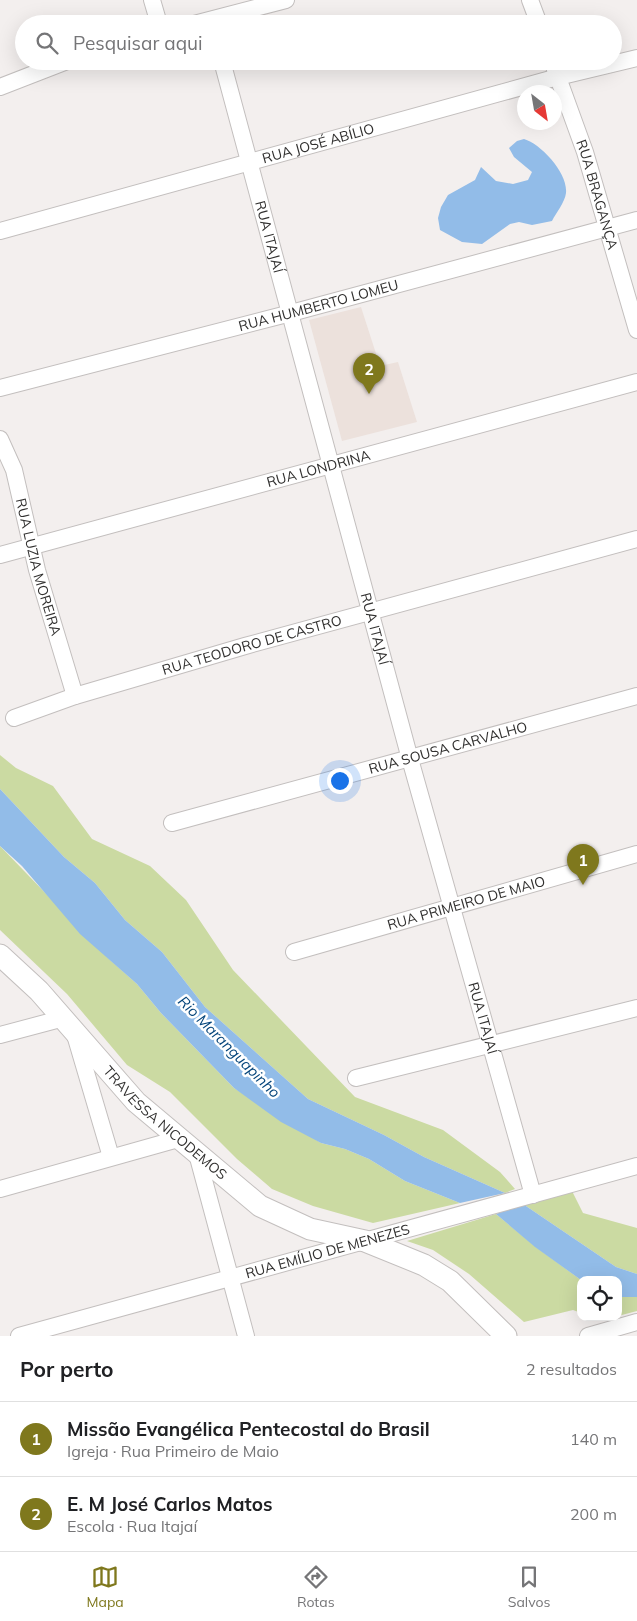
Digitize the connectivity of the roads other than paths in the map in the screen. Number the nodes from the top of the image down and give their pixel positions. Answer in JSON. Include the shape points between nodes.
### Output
{"nodes":[{"id":1,"x":152,"y":0,"type":"edge"},
{"id":2,"x":286,"y":0,"type":"edge"},
{"id":3,"x":530,"y":0,"type":"edge"},
{"id":4,"x":156,"y":15,"type":"edge"},
{"id":5,"x":231,"y":15,"type":"edge"},
{"id":6,"x":536,"y":15,"type":"edge"},
{"id":7,"x":637,"y":58,"type":"edge"},
{"id":8,"x":622,"y":62,"type":"edge"},
{"id":9,"x":44,"y":70,"type":"edge"},
{"id":10,"x":224,"y":70,"type":"edge"},
{"id":11,"x":555,"y":70,"type":"edge"},
{"id":12,"x":587,"y":70,"type":"edge"},
{"id":13,"x":558,"y":77,"type":"junction"},
{"id":14,"x":0,"y":87,"type":"edge"},
{"id":15,"x":250,"y":164,"type":"junction"},
{"id":16,"x":637,"y":220,"type":"edge"},
{"id":17,"x":608,"y":228,"type":"junction"},
{"id":18,"x":0,"y":231,"type":"edge"},
{"id":19,"x":291,"y":314,"type":"junction"},
{"id":20,"x":637,"y":330,"type":"edge"},
{"id":21,"x":637,"y":382,"type":"edge"},
{"id":22,"x":0,"y":388,"type":"edge"},
{"id":23,"x":0,"y":439,"type":"edge"},
{"id":24,"x":330,"y":466,"type":"junction"},
{"id":25,"x":637,"y":539,"type":"edge"},
{"id":26,"x":32,"y":546,"type":"junction"},
{"id":27,"x":0,"y":555,"type":"edge"},
{"id":28,"x":371,"y":612,"type":"junction"},
{"id":29,"x":76,"y":696,"type":"junction"},
{"id":30,"x":637,"y":696,"type":"edge"},
{"id":31,"x":14,"y":718,"type":"dead end"},
{"id":32,"x":410,"y":759,"type":"junction"},
{"id":33,"x":172,"y":823,"type":"dead end"},
{"id":34,"x":637,"y":854,"type":"edge"},
{"id":35,"x":452,"y":906,"type":"junction"},
{"id":36,"x":294,"y":952,"type":"dead end"},
{"id":37,"x":0,"y":955,"type":"edge"},
{"id":38,"x":637,"y":1008,"type":"edge"},
{"id":39,"x":69,"y":1026,"type":"junction"},
{"id":40,"x":0,"y":1035,"type":"edge"},
{"id":41,"x":493,"y":1046,"type":"junction"},
{"id":42,"x":356,"y":1078,"type":"dead end"},
{"id":43,"x":178,"y":1139,"type":"junction"},
{"id":44,"x":197,"y":1154,"type":"junction"},
{"id":45,"x":111,"y":1157,"type":"junction"},
{"id":46,"x":637,"y":1166,"type":"edge"},
{"id":47,"x":0,"y":1189,"type":"edge"},
{"id":48,"x":526,"y":1196,"type":"junction"},
{"id":49,"x":365,"y":1241,"type":"junction"},
{"id":50,"x":230,"y":1278,"type":"junction"},
{"id":51,"x":637,"y":1322,"type":"edge"},
{"id":52,"x":19,"y":1336,"type":"edge"},
{"id":53,"x":246,"y":1336,"type":"edge"},
{"id":54,"x":506,"y":1336,"type":"edge"},
{"id":55,"x":588,"y":1336,"type":"edge"}],
"edges":[{"from":1,"to":4,"type":"street"},
{"from":2,"to":5,"type":"street"},
{"from":3,"to":6,"type":"street"},
{"from":7,"to":8,"type":"street","name":"RUA JOSÉ ABÍLIO"},
{"from":9,"to":14,"type":"street"},
{"from":10,"to":15,"type":"street","name":"RUA ITAJAÍ"},
{"from":11,"to":13,"type":"street","name":"RUA BRAGANÇA"},
{"from":12,"to":13,"type":"street","name":"RUA JOSÉ ABÍLIO"},
{"from":13,"to":15,"type":"street","name":"RUA JOSÉ ABÍLIO"},
{"from":13,"to":17,"type":"street","name":"RUA BRAGANÇA"},
{"from":15,"to":18,"type":"street","name":"RUA JOSÉ ABÍLIO"},
{"from":15,"to":19,"type":"street","name":"RUA ITAJAÍ"},
{"from":16,"to":17,"type":"street","name":"RUA HUMBERTO LOMEU"},
{"from":17,"to":19,"type":"street","name":"RUA HUMBERTO LOMEU"},
{"from":17,"to":20,"type":"street","name":"RUA BRAGANÇA"},
{"from":19,"to":22,"type":"street","name":"RUA HUMBERTO LOMEU"},
{"from":19,"to":24,"type":"street","name":"RUA ITAJAÍ"},
{"from":21,"to":24,"type":"street","name":"RUA LONDRINA"},
{"from":23,"to":26,"type":"street","name":"RUA LUZIA MOREIRA","via":[[14,470]]},
{"from":24,"to":26,"type":"street","name":"RUA LONDRINA"},
{"from":24,"to":28,"type":"street","name":"RUA ITAJAÍ"},
{"from":25,"to":28,"type":"street","name":"RUA TEODORO DE CASTRO"},
{"from":26,"to":27,"type":"street","name":"RUA LONDRINA"},
{"from":26,"to":29,"type":"street","name":"RUA LUZIA MOREIRA"},
{"from":28,"to":29,"type":"street","name":"RUA TEODORO DE CASTRO"},
{"from":28,"to":32,"type":"street","name":"RUA ITAJAÍ"},
{"from":29,"to":31,"type":"street","name":"RUA TEODORO DE CASTRO"},
{"from":30,"to":32,"type":"street","name":"RUA SOUSA CARVALHO"},
{"from":32,"to":33,"type":"street","name":"RUA SOUSA CARVALHO"},
{"from":32,"to":35,"type":"street","name":"RUA ITAJAÍ"},
{"from":34,"to":35,"type":"street","name":"RUA PRIMEIRO DE MAIO"},
{"from":35,"to":36,"type":"street","name":"RUA PRIMEIRO DE MAIO"},
{"from":35,"to":41,"type":"street","name":"RUA ITAJAÍ"},
{"from":37,"to":39,"type":"main road","name":"TRAVESSA NICODEMOS","via":[[40,991]]},
{"from":38,"to":41,"type":"street"},
{"from":39,"to":40,"type":"street"},
{"from":39,"to":43,"type":"main road","name":"TRAVESSA NICODEMOS","via":[[136,1102]]},
{"from":39,"to":45,"type":"street"},
{"from":41,"to":42,"type":"street"},
{"from":41,"to":48,"type":"street","name":"RUA ITAJAÍ"},
{"from":43,"to":44,"type":"main road","name":"TRAVESSA NICODEMOS"},
{"from":43,"to":45,"type":"street"},
{"from":44,"to":49,"type":"main road","name":"TRAVESSA NICODEMOS","via":[[260,1206],[283,1218],[310,1229]]},
{"from":44,"to":50,"type":"street"},
{"from":45,"to":47,"type":"street"},
{"from":46,"to":48,"type":"street","name":"RUA EMÍLIO DE MENEZES"},
{"from":48,"to":49,"type":"street","name":"RUA EMÍLIO DE MENEZES"},
{"from":49,"to":50,"type":"street","name":"RUA EMÍLIO DE MENEZES"},
{"from":49,"to":54,"type":"main road","name":"TRAVESSA NICODEMOS","via":[[424,1265],[450,1281]]},
{"from":50,"to":52,"type":"street","name":"RUA EMÍLIO DE MENEZES"},
{"from":50,"to":53,"type":"street"},
{"from":51,"to":55,"type":"street"}]}
